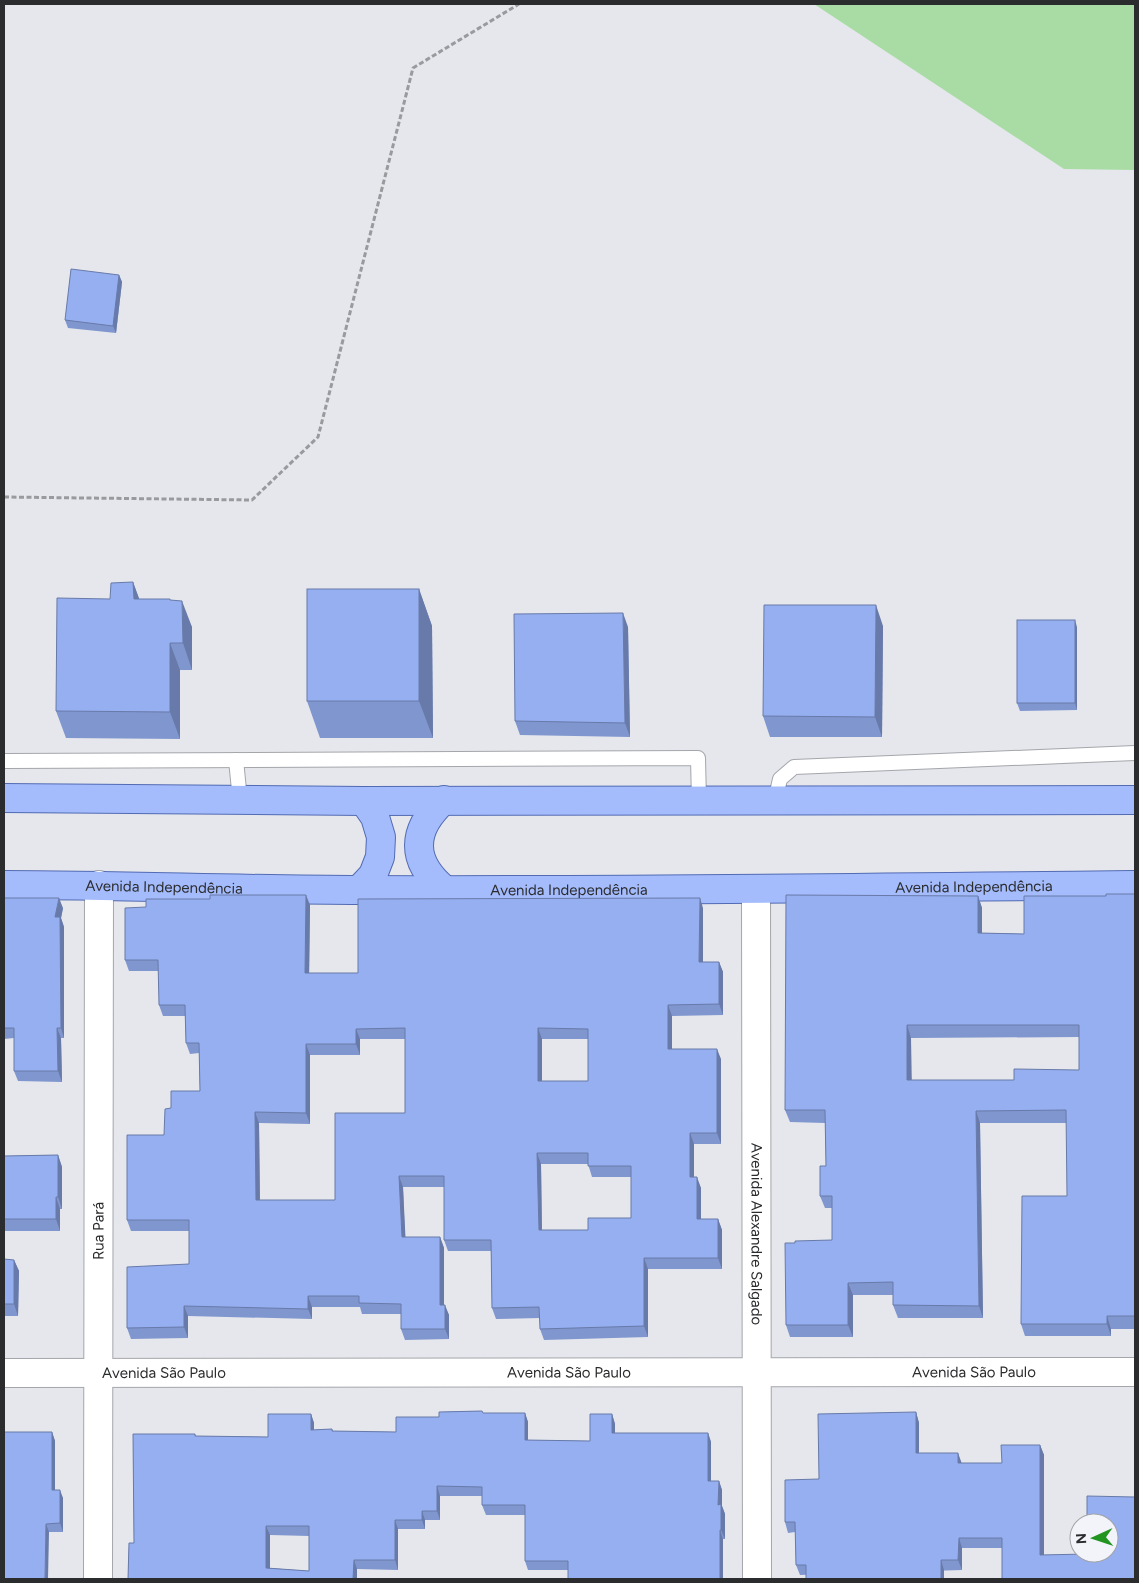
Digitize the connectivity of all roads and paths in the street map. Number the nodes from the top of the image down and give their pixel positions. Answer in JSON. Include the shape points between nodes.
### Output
{"nodes":[{"id":1,"x":519,"y":4,"type":"edge"},
{"id":2,"x":4,"y":497,"type":"edge"},
{"id":3,"x":1135,"y":753,"type":"edge"},
{"id":4,"x":236,"y":760,"type":"junction"},
{"id":5,"x":4,"y":761,"type":"edge"},
{"id":6,"x":4,"y":798,"type":"edge"},
{"id":7,"x":240,"y":800,"type":"junction"},
{"id":8,"x":444,"y":800,"type":"junction"},
{"id":9,"x":1135,"y":800,"type":"edge"},
{"id":10,"x":364,"y":801,"type":"junction"},
{"id":11,"x":699,"y":801,"type":"junction"},
{"id":12,"x":775,"y":801,"type":"junction"},
{"id":13,"x":4,"y":884,"type":"edge"},
{"id":14,"x":99,"y":885,"type":"junction"},
{"id":15,"x":1135,"y":885,"type":"edge"},
{"id":16,"x":359,"y":890,"type":"junction"},
{"id":17,"x":445,"y":890,"type":"junction"},
{"id":18,"x":756,"y":890,"type":"junction"},
{"id":19,"x":756,"y":1371,"type":"junction"},
{"id":20,"x":98,"y":1372,"type":"junction"},
{"id":21,"x":1135,"y":1372,"type":"edge"},
{"id":22,"x":4,"y":1373,"type":"edge"},
{"id":23,"x":98,"y":1579,"type":"edge"},
{"id":24,"x":756,"y":1579,"type":"edge"}],
"edges":[{"from":1,"to":2,"type":"path","via":[[413,68],[318,437],[252,500]]},
{"from":3,"to":12,"type":"lane","via":[[794,767],[780,779]]},
{"from":4,"to":5,"type":"lane"},
{"from":4,"to":7,"type":"lane"},
{"from":4,"to":11,"type":"lane","via":[[698,758]]},
{"from":6,"to":7,"type":"main road"},
{"from":7,"to":10,"type":"main road"},
{"from":8,"to":10,"type":"main road"},
{"from":8,"to":11,"type":"main road"},
{"from":8,"to":17,"type":"main road","via":[[431,812],[422,828],[419,845],[422,863],[431,879]]},
{"from":9,"to":12,"type":"main road"},
{"from":10,"to":16,"type":"main road","via":[[375,817],[381,847],[373,876]]},
{"from":11,"to":12,"type":"main road"},
{"from":13,"to":14,"type":"main road","name":"Avenida Independência"},
{"from":14,"to":16,"type":"main road","name":"Avenida Independência"},
{"from":14,"to":20,"type":"street","name":"Rua Pará"},
{"from":15,"to":18,"type":"main road","name":"Avenida Independência"},
{"from":16,"to":17,"type":"main road","name":"Avenida Independência"},
{"from":17,"to":18,"type":"main road","name":"Avenida Independência"},
{"from":18,"to":19,"type":"street","name":"Avenida Alexandre Salgado"},
{"from":19,"to":20,"type":"street","name":"Avenida São Paulo"},
{"from":19,"to":21,"type":"street","name":"Avenida São Paulo"},
{"from":19,"to":24,"type":"street","name":"Avenida Alexandre Salgado"},
{"from":20,"to":22,"type":"street","name":"Avenida São Paulo"},
{"from":20,"to":23,"type":"street","name":"Rua Pará"}]}
